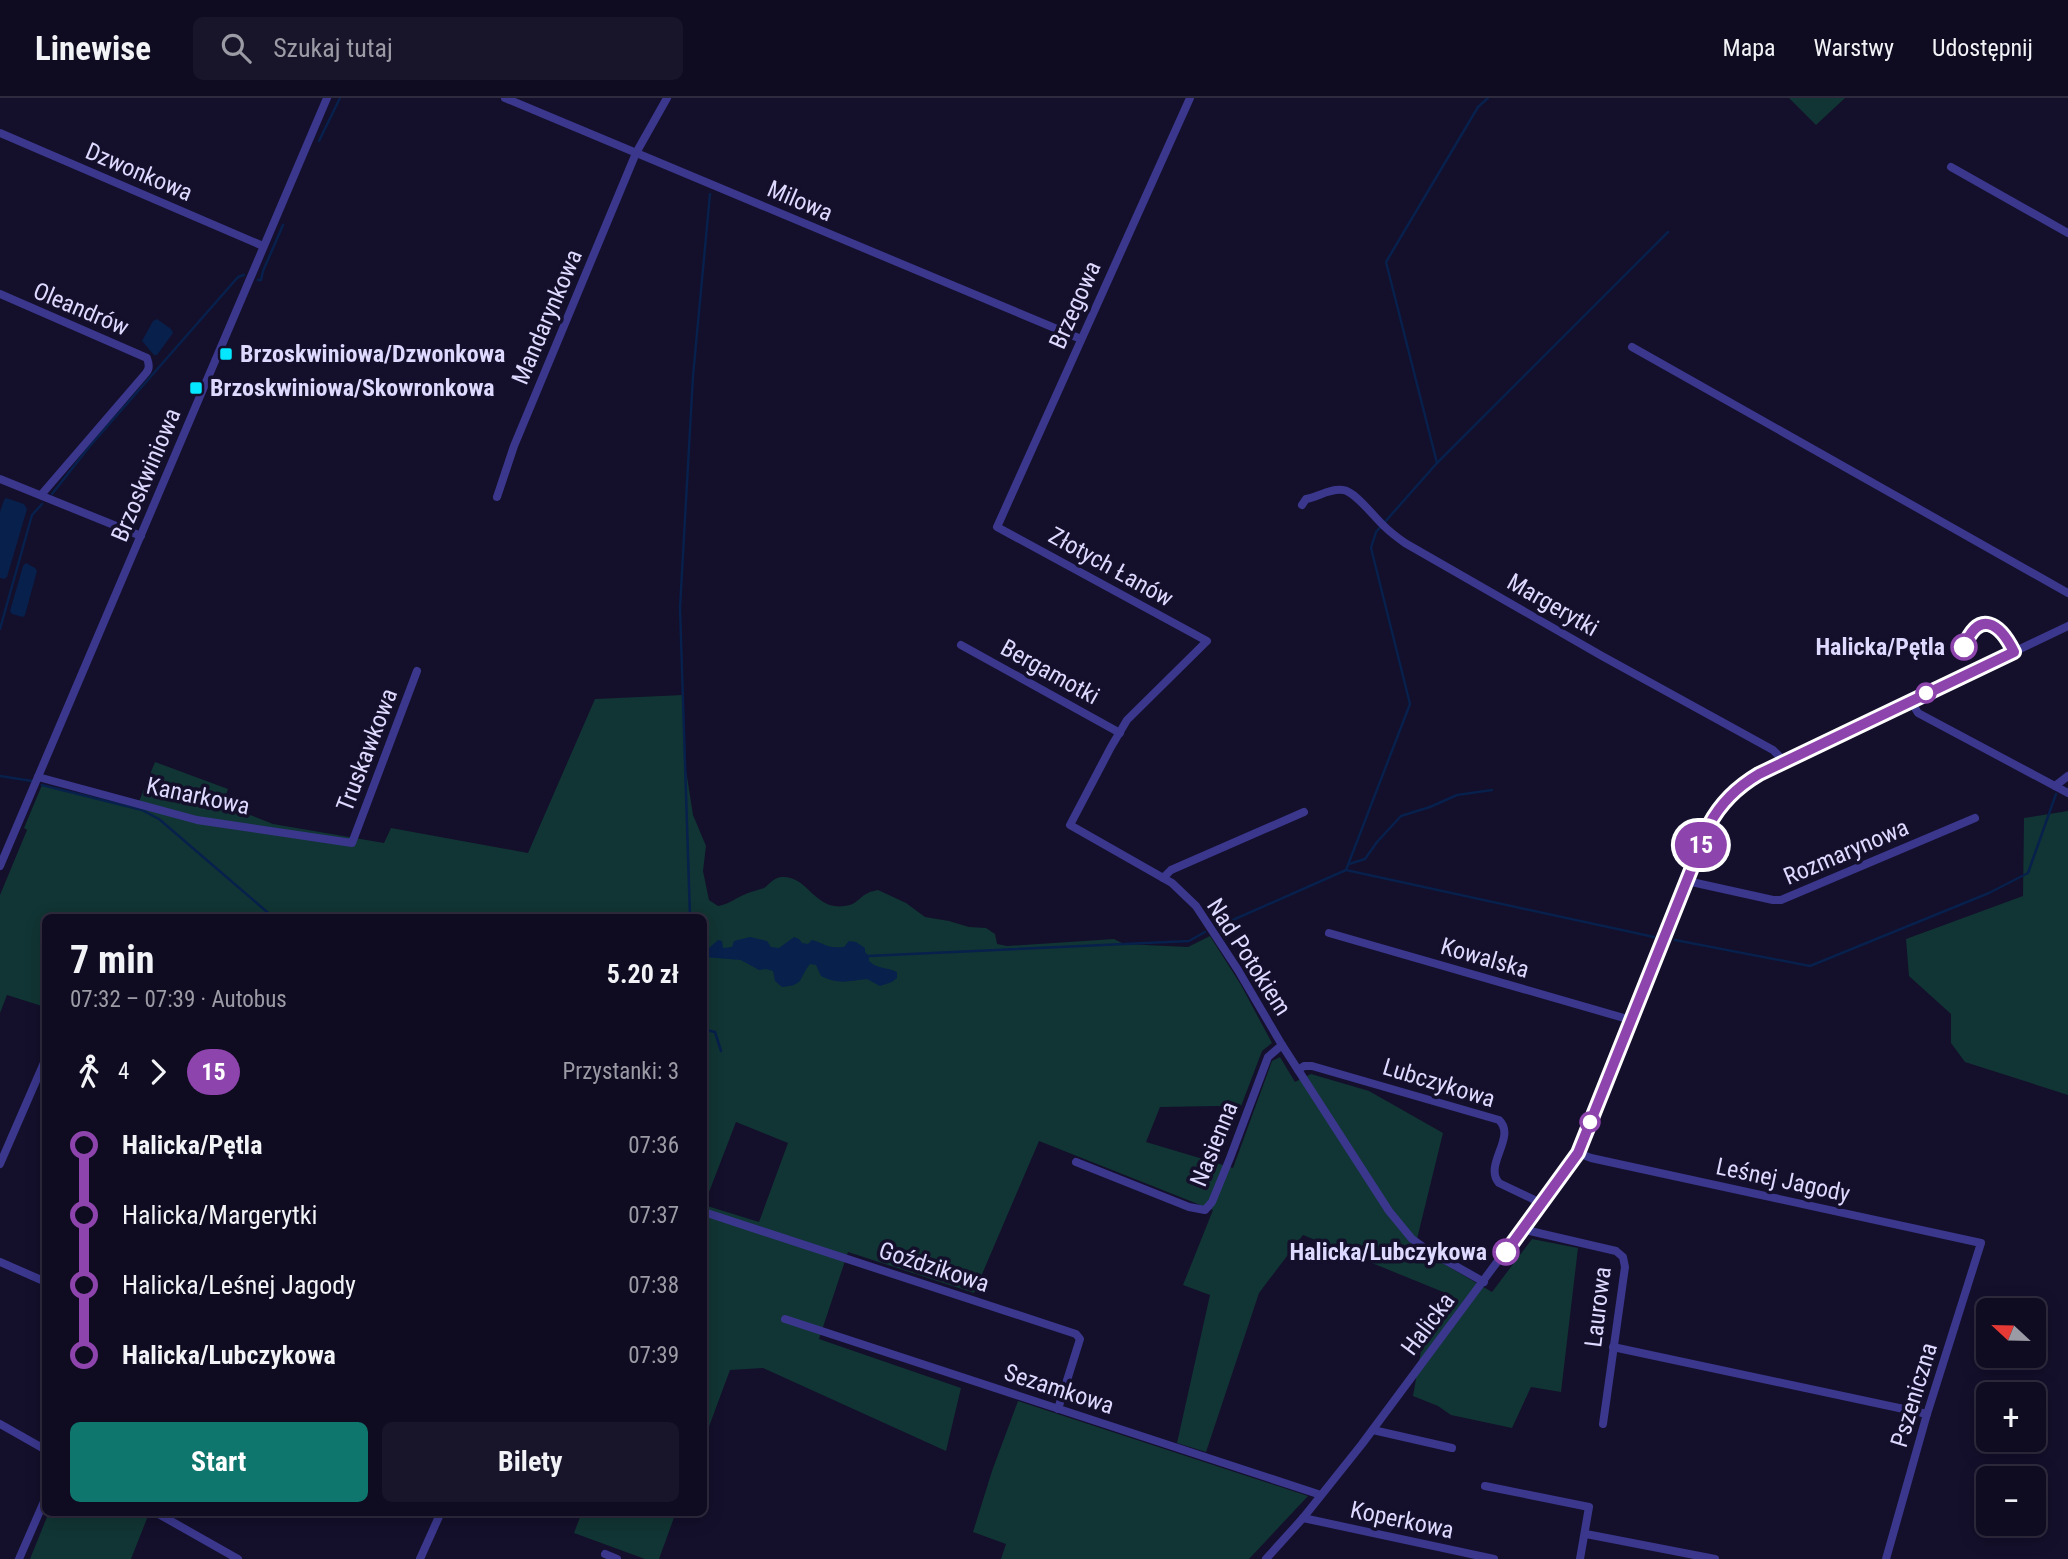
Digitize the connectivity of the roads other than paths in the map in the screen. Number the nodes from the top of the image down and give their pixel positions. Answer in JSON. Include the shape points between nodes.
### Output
{"nodes":[{"id":1,"x":327,"y":98,"type":"edge"},
{"id":2,"x":505,"y":98,"type":"edge"},
{"id":3,"x":667,"y":98,"type":"edge"},
{"id":4,"x":1189,"y":98,"type":"edge"},
{"id":5,"x":0,"y":133,"type":"edge"},
{"id":6,"x":636,"y":153,"type":"junction"},
{"id":7,"x":1951,"y":167,"type":"dead end"},
{"id":8,"x":2068,"y":233,"type":"edge"},
{"id":9,"x":263,"y":247,"type":"junction"},
{"id":10,"x":0,"y":295,"type":"edge"},
{"id":11,"x":1081,"y":339,"type":"junction"},
{"id":12,"x":1632,"y":347,"type":"dead end"},
{"id":13,"x":0,"y":479,"type":"edge"},
{"id":14,"x":41,"y":495,"type":"junction"},
{"id":15,"x":497,"y":497,"type":"dead end"},
{"id":16,"x":1304,"y":502,"type":"dead end"},
{"id":17,"x":997,"y":527,"type":"joint"},
{"id":18,"x":141,"y":536,"type":"junction"},
{"id":19,"x":2068,"y":593,"type":"edge"},
{"id":20,"x":2068,"y":626,"type":"edge"},
{"id":21,"x":1207,"y":641,"type":"joint"},
{"id":22,"x":961,"y":645,"type":"dead end"},
{"id":23,"x":417,"y":671,"type":"dead end"},
{"id":24,"x":1911,"y":701,"type":"junction"},
{"id":25,"x":1120,"y":733,"type":"junction"},
{"id":26,"x":1785,"y":762,"type":"junction"},
{"id":27,"x":2068,"y":776,"type":"edge"},
{"id":28,"x":38,"y":777,"type":"junction"},
{"id":29,"x":2055,"y":786,"type":"junction"},
{"id":30,"x":2068,"y":793,"type":"edge"},
{"id":31,"x":1304,"y":812,"type":"dead end"},
{"id":32,"x":1975,"y":818,"type":"dead end"},
{"id":33,"x":352,"y":843,"type":"joint"},
{"id":34,"x":0,"y":866,"type":"edge"},
{"id":35,"x":1163,"y":878,"type":"junction"},
{"id":36,"x":1687,"y":881,"type":"junction"},
{"id":37,"x":1329,"y":933,"type":"dead end"},
{"id":38,"x":1631,"y":1020,"type":"junction"},
{"id":39,"x":1282,"y":1045,"type":"junction"},
{"id":40,"x":42,"y":1067,"type":"edge"},
{"id":41,"x":1298,"y":1070,"type":"junction"},
{"id":42,"x":1578,"y":1153,"type":"junction"},
{"id":43,"x":1076,"y":1162,"type":"dead end"},
{"id":44,"x":0,"y":1164,"type":"edge"},
{"id":45,"x":1541,"y":1203,"type":"junction"},
{"id":46,"x":707,"y":1213,"type":"edge"},
{"id":47,"x":1524,"y":1227,"type":"junction"},
{"id":48,"x":1981,"y":1243,"type":"joint"},
{"id":49,"x":0,"y":1262,"type":"edge"},
{"id":50,"x":42,"y":1280,"type":"edge"},
{"id":51,"x":1484,"y":1282,"type":"junction"},
{"id":52,"x":785,"y":1319,"type":"dead end"},
{"id":53,"x":1613,"y":1347,"type":"junction"},
{"id":54,"x":1058,"y":1409,"type":"junction"},
{"id":55,"x":1927,"y":1413,"type":"junction"},
{"id":56,"x":0,"y":1424,"type":"edge"},
{"id":57,"x":1603,"y":1424,"type":"dead end"},
{"id":58,"x":1373,"y":1430,"type":"junction"},
{"id":59,"x":42,"y":1448,"type":"edge"},
{"id":60,"x":1452,"y":1448,"type":"dead end"},
{"id":61,"x":1485,"y":1486,"type":"dead end"},
{"id":62,"x":1321,"y":1495,"type":"junction"},
{"id":63,"x":42,"y":1506,"type":"edge"},
{"id":64,"x":162,"y":1516,"type":"edge"},
{"id":65,"x":438,"y":1516,"type":"edge"},
{"id":66,"x":1303,"y":1518,"type":"junction"},
{"id":67,"x":1586,"y":1534,"type":"junction"},
{"id":68,"x":605,"y":1554,"type":"dead end"},
{"id":69,"x":19,"y":1559,"type":"edge"},
{"id":70,"x":238,"y":1559,"type":"edge"},
{"id":71,"x":420,"y":1559,"type":"edge"},
{"id":72,"x":617,"y":1559,"type":"edge"},
{"id":73,"x":1266,"y":1559,"type":"edge"},
{"id":74,"x":1494,"y":1559,"type":"edge"},
{"id":75,"x":1580,"y":1559,"type":"edge"},
{"id":76,"x":1715,"y":1559,"type":"edge"},
{"id":77,"x":1886,"y":1559,"type":"edge"}],
"edges":[{"from":1,"to":9,"type":"street","name":"Brzoskwiniowa"},
{"from":2,"to":6,"type":"street","name":"Milowa"},
{"from":3,"to":6,"type":"street","name":"Mandarynkowa"},
{"from":4,"to":11,"type":"street","name":"Brzegowa"},
{"from":5,"to":9,"type":"street","name":"Dzwonkowa"},
{"from":6,"to":11,"type":"street","name":"Milowa"},
{"from":6,"to":15,"type":"street","name":"Mandarynkowa"},
{"from":7,"to":8,"type":"street"},
{"from":9,"to":18,"type":"street","name":"Brzoskwiniowa"},
{"from":10,"to":14,"type":"street","name":"Oleandrów","via":[[147,358],[146,373]]},
{"from":11,"to":17,"type":"street","name":"Brzegowa"},
{"from":12,"to":19,"type":"street"},
{"from":13,"to":14,"type":"street"},
{"from":14,"to":18,"type":"street"},
{"from":16,"to":26,"type":"street","name":"Margerytki","via":[[1329,492],[1353,494],[1405,543],[1773,750]]},
{"from":17,"to":21,"type":"street","name":"Złotych Łanów"},
{"from":18,"to":28,"type":"street","name":"Brzoskwiniowa"},
{"from":20,"to":24,"type":"street","name":"Halicka"},
{"from":21,"to":25,"type":"street","name":"Nad Potokiem"},
{"from":22,"to":25,"type":"street","name":"Bergamotki"},
{"from":23,"to":33,"type":"street","name":"Truskawkowa"},
{"from":24,"to":26,"type":"street","name":"Halicka"},
{"from":24,"to":29,"type":"street","via":[[1918,713]]},
{"from":25,"to":35,"type":"street","name":"Nad Potokiem","via":[[1070,825]]},
{"from":26,"to":36,"type":"street","name":"Halicka","via":[[1752,778],[1728,797],[1709,825]]},
{"from":27,"to":29,"type":"street"},
{"from":28,"to":33,"type":"street","name":"Kanarkowa","via":[[197,820]]},
{"from":28,"to":34,"type":"street","name":"Brzoskwiniowa"},
{"from":29,"to":30,"type":"street"},
{"from":31,"to":35,"type":"street","via":[[1171,870]]},
{"from":32,"to":36,"type":"street","name":"Rozmarynowa","via":[[1781,900]]},
{"from":35,"to":39,"type":"street","name":"Nad Potokiem","via":[[1196,906]]},
{"from":36,"to":38,"type":"street","name":"Halicka"},
{"from":37,"to":38,"type":"street","name":"Kowalska"},
{"from":38,"to":42,"type":"street","name":"Halicka"},
{"from":39,"to":41,"type":"street","name":"Nad Potokiem"},
{"from":39,"to":43,"type":"street","name":"Nasienna","via":[[1268,1056],[1205,1210]]},
{"from":40,"to":44,"type":"street"},
{"from":41,"to":45,"type":"street","name":"Lubczykowa","via":[[1312,1066],[1499,1120],[1505,1133],[1494,1178]]},
{"from":41,"to":51,"type":"street","name":"Nad Potokiem","via":[[1412,1239]]},
{"from":42,"to":45,"type":"street","name":"Halicka"},
{"from":42,"to":48,"type":"street","name":"Leśnej Jagody"},
{"from":45,"to":47,"type":"street","name":"Halicka"},
{"from":46,"to":54,"type":"street","name":"Goździkowa","via":[[1076,1334],[1080,1339]]},
{"from":47,"to":51,"type":"street","name":"Halicka"},
{"from":47,"to":53,"type":"street","name":"Laurowa","via":[[1616,1251],[1622,1257],[1625,1267]]},
{"from":48,"to":55,"type":"street","name":"Pszeniczna"},
{"from":49,"to":50,"type":"street"},
{"from":51,"to":58,"type":"street","name":"Halicka"},
{"from":52,"to":54,"type":"street","name":"Sezamkowa"},
{"from":53,"to":55,"type":"street"},
{"from":53,"to":57,"type":"street","name":"Laurowa"},
{"from":54,"to":62,"type":"street","name":"Sezamkowa"},
{"from":55,"to":77,"type":"street","name":"Pszeniczna"},
{"from":56,"to":59,"type":"street"},
{"from":58,"to":60,"type":"street"},
{"from":58,"to":62,"type":"street","name":"Halicka"},
{"from":61,"to":67,"type":"street","via":[[1589,1507]]},
{"from":62,"to":66,"type":"street","name":"Halicka"},
{"from":63,"to":69,"type":"street"},
{"from":64,"to":70,"type":"street"},
{"from":65,"to":71,"type":"street"},
{"from":66,"to":73,"type":"street","name":"Halicka"},
{"from":66,"to":74,"type":"street","name":"Koperkowa"},
{"from":67,"to":75,"type":"street"},
{"from":67,"to":76,"type":"street"},
{"from":68,"to":72,"type":"street"}]}
